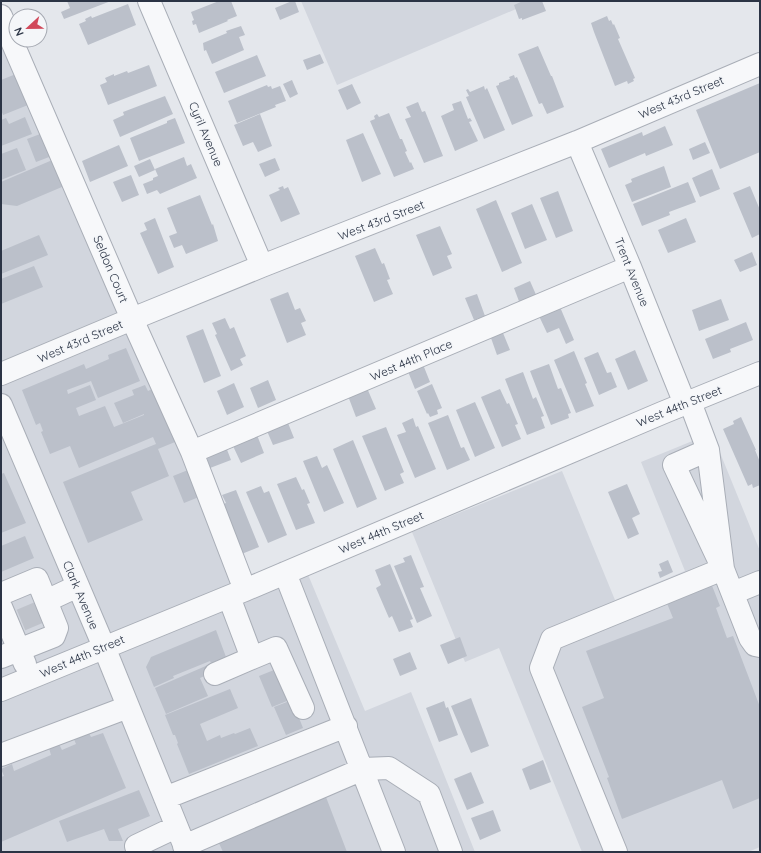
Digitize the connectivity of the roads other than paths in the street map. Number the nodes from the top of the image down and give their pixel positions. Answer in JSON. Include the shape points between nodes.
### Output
{"nodes":[{"id":1,"x":149,"y":1,"type":"edge"},
{"id":2,"x":1,"y":16,"type":"edge"},
{"id":3,"x":760,"y":64,"type":"edge"},
{"id":4,"x":577,"y":142,"type":"junction"},
{"id":5,"x":262,"y":266,"type":"junction"},
{"id":6,"x":630,"y":268,"type":"junction"},
{"id":7,"x":132,"y":319,"type":"junction"},
{"id":8,"x":760,"y":373,"type":"edge"},
{"id":9,"x":1,"y":374,"type":"edge"},
{"id":10,"x":687,"y":403,"type":"junction"},
{"id":11,"x":3,"y":415,"type":"edge"},
{"id":12,"x":708,"y":450,"type":"junction"},
{"id":13,"x":192,"y":452,"type":"junction"},
{"id":14,"x":723,"y":569,"type":"junction"},
{"id":15,"x":285,"y":573,"type":"junction"},
{"id":16,"x":760,"y":582,"type":"edge"},
{"id":17,"x":78,"y":586,"type":"junction"},
{"id":18,"x":237,"y":593,"type":"junction"},
{"id":19,"x":733,"y":593,"type":"junction"},
{"id":20,"x":1,"y":594,"type":"edge"},
{"id":21,"x":28,"y":612,"type":"edge"},
{"id":22,"x":760,"y":646,"type":"edge"},
{"id":23,"x":104,"y":647,"type":"junction"},
{"id":24,"x":10,"y":654,"type":"edge"},
{"id":25,"x":252,"y":658,"type":"junction"},
{"id":26,"x":214,"y":674,"type":"dead end"},
{"id":27,"x":30,"y":678,"type":"junction"},
{"id":28,"x":1,"y":690,"type":"edge"},
{"id":29,"x":128,"y":707,"type":"junction"},
{"id":30,"x":303,"y":708,"type":"dead end"},
{"id":31,"x":346,"y":726,"type":"junction"},
{"id":32,"x":1,"y":755,"type":"edge"},
{"id":33,"x":363,"y":769,"type":"junction"},
{"id":34,"x":165,"y":798,"type":"junction"},
{"id":35,"x":182,"y":842,"type":"edge"},
{"id":36,"x":138,"y":852,"type":"edge"},
{"id":37,"x":394,"y":852,"type":"edge"},
{"id":38,"x":451,"y":852,"type":"edge"},
{"id":39,"x":616,"y":852,"type":"edge"}],
"edges":[{"from":1,"to":5,"type":"street","name":"Cyril Avenue"},
{"from":2,"to":7,"type":"street","name":"Seldon Court"},
{"from":3,"to":4,"type":"street","name":"West 43rd Street"},
{"from":4,"to":5,"type":"street","name":"West 43rd Street"},
{"from":4,"to":6,"type":"street","name":"Trent Avenue"},
{"from":5,"to":7,"type":"street","name":"West 43rd Street"},
{"from":6,"to":10,"type":"street","name":"Trent Avenue"},
{"from":6,"to":13,"type":"street","name":"West 44th Place"},
{"from":7,"to":9,"type":"street","name":"West 43rd Street"},
{"from":7,"to":13,"type":"street","name":"Seldon Court"},
{"from":8,"to":10,"type":"street","name":"West 44th Street"},
{"from":10,"to":12,"type":"street","name":"Trent Avenue"},
{"from":10,"to":15,"type":"street","name":"West 44th Street"},
{"from":11,"to":17,"type":"street","name":"Clark Avenue"},
{"from":12,"to":14,"type":"street","name":"Trent Avenue"},
{"from":12,"to":14,"type":"street","via":[[674,465]]},
{"from":13,"to":18,"type":"street","name":"Seldon Court"},
{"from":14,"to":19,"type":"street"},
{"from":14,"to":39,"type":"street","via":[[552,639],[541,668]]},
{"from":15,"to":18,"type":"street","name":"West 44th Street"},
{"from":15,"to":31,"type":"street"},
{"from":16,"to":19,"type":"street"},
{"from":17,"to":21,"type":"street"},
{"from":17,"to":23,"type":"street","name":"Clark Avenue"},
{"from":18,"to":23,"type":"street","name":"West 44th Street"},
{"from":18,"to":25,"type":"street","name":"Seldon Court"},
{"from":19,"to":22,"type":"street","via":[[750,638],[755,645]]},
{"from":20,"to":21,"type":"street","via":[[37,579]]},
{"from":21,"to":24,"type":"street"},
{"from":21,"to":24,"type":"street","via":[[57,628],[54,636]]},
{"from":23,"to":27,"type":"street","name":"West 44th Street"},
{"from":23,"to":29,"type":"street","name":"Clark Avenue"},
{"from":24,"to":27,"type":"street"},
{"from":25,"to":26,"type":"street"},
{"from":25,"to":30,"type":"street","via":[[276,648]]},
{"from":27,"to":28,"type":"street","name":"West 44th Street"},
{"from":29,"to":32,"type":"street"},
{"from":29,"to":34,"type":"street","name":"Clark Avenue"},
{"from":31,"to":33,"type":"street"},
{"from":31,"to":34,"type":"street"},
{"from":33,"to":35,"type":"street"},
{"from":33,"to":37,"type":"street"},
{"from":33,"to":38,"type":"street","via":[[389,768],[429,794]]},
{"from":34,"to":35,"type":"street","name":"Clark Avenue"},
{"from":35,"to":36,"type":"street","via":[[136,846]]}]}
